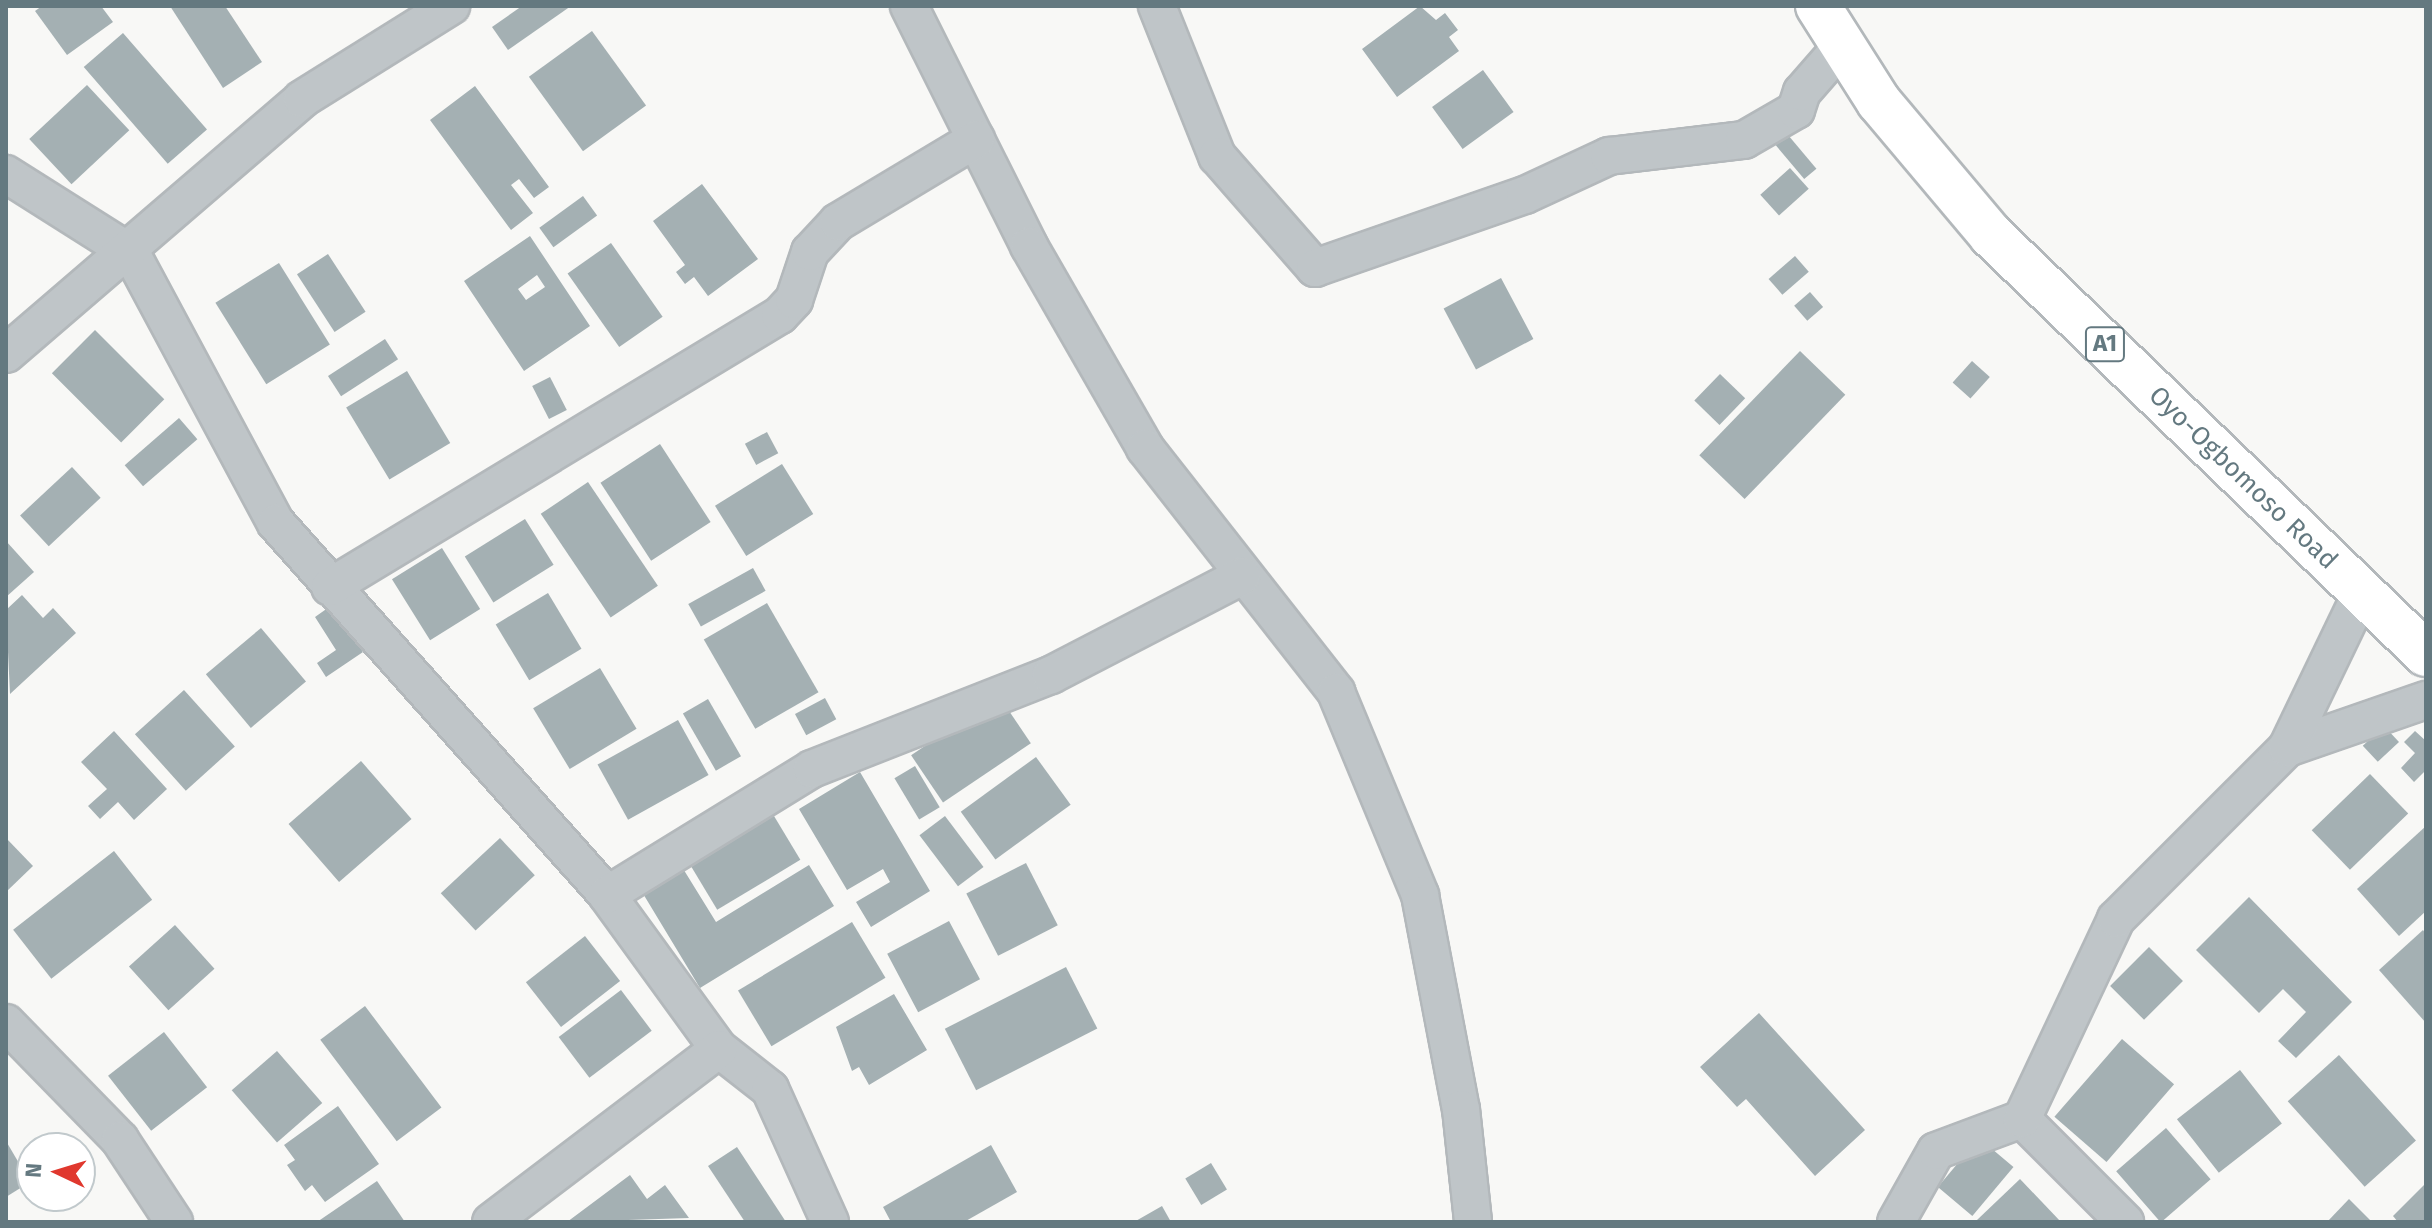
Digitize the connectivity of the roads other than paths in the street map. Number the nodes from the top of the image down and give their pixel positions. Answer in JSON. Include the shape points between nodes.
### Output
{"nodes":[{"id":1,"x":451,"y":6,"type":"edge"},
{"id":2,"x":909,"y":6,"type":"edge"},
{"id":3,"x":1157,"y":6,"type":"edge"},
{"id":4,"x":1818,"y":6,"type":"edge"},
{"id":5,"x":1843,"y":45,"type":"junction"},
{"id":6,"x":976,"y":139,"type":"junction"},
{"id":7,"x":6,"y":174,"type":"edge"},
{"id":8,"x":131,"y":253,"type":"junction"},
{"id":9,"x":6,"y":354,"type":"edge"},
{"id":10,"x":1242,"y":576,"type":"junction"},
{"id":11,"x":330,"y":587,"type":"junction"},
{"id":12,"x":2362,"y":592,"type":"junction"},
{"id":13,"x":2426,"y":654,"type":"edge"},
{"id":14,"x":2426,"y":700,"type":"edge"},
{"id":15,"x":2287,"y":748,"type":"junction"},
{"id":16,"x":607,"y":895,"type":"junction"},
{"id":17,"x":10,"y":1033,"type":"edge"},
{"id":18,"x":719,"y":1049,"type":"junction"},
{"id":19,"x":2022,"y":1119,"type":"junction"},
{"id":20,"x":174,"y":1222,"type":"edge"},
{"id":21,"x":491,"y":1222,"type":"edge"},
{"id":22,"x":830,"y":1222,"type":"edge"},
{"id":23,"x":1473,"y":1222,"type":"edge"},
{"id":24,"x":1896,"y":1222,"type":"edge"},
{"id":25,"x":2125,"y":1222,"type":"edge"}],
"edges":[{"from":1,"to":8,"type":"street","via":[[302,99]]},
{"from":2,"to":6,"type":"street"},
{"from":3,"to":5,"type":"street","via":[[1217,156],[1315,268],[1525,195],[1609,156],[1744,140],[1796,110],[1802,92]]},
{"from":4,"to":5,"type":"highway","name":"Oyo-Ogbomoso Road","number":"A1"},
{"from":5,"to":12,"type":"highway","name":"Oyo-Ogbomoso Road","number":"A1","via":[[1879,102],[1991,235]]},
{"from":6,"to":10,"type":"street","via":[[1104,380]]},
{"from":6,"to":11,"type":"street","via":[[838,222],[810,252],[794,300],[780,315]]},
{"from":7,"to":8,"type":"street"},
{"from":8,"to":9,"type":"street"},
{"from":8,"to":11,"type":"street","via":[[276,523]]},
{"from":10,"to":16,"type":"street","via":[[1051,675],[812,769]]},
{"from":10,"to":23,"type":"street","via":[[1336,692],[1402,839],[1461,1109]]},
{"from":11,"to":16,"type":"street","via":[[419,678]]},
{"from":12,"to":13,"type":"highway","name":"Oyo-Ogbomoso Road","number":"A1"},
{"from":12,"to":15,"type":"street"},
{"from":14,"to":15,"type":"street"},
{"from":15,"to":19,"type":"street","via":[[2116,919]]},
{"from":16,"to":18,"type":"street"},
{"from":17,"to":20,"type":"street","via":[[120,1140]]},
{"from":18,"to":21,"type":"street"},
{"from":18,"to":22,"type":"street","via":[[784,1109]]},
{"from":19,"to":24,"type":"street","via":[[1936,1151]]},
{"from":19,"to":25,"type":"street"}]}
